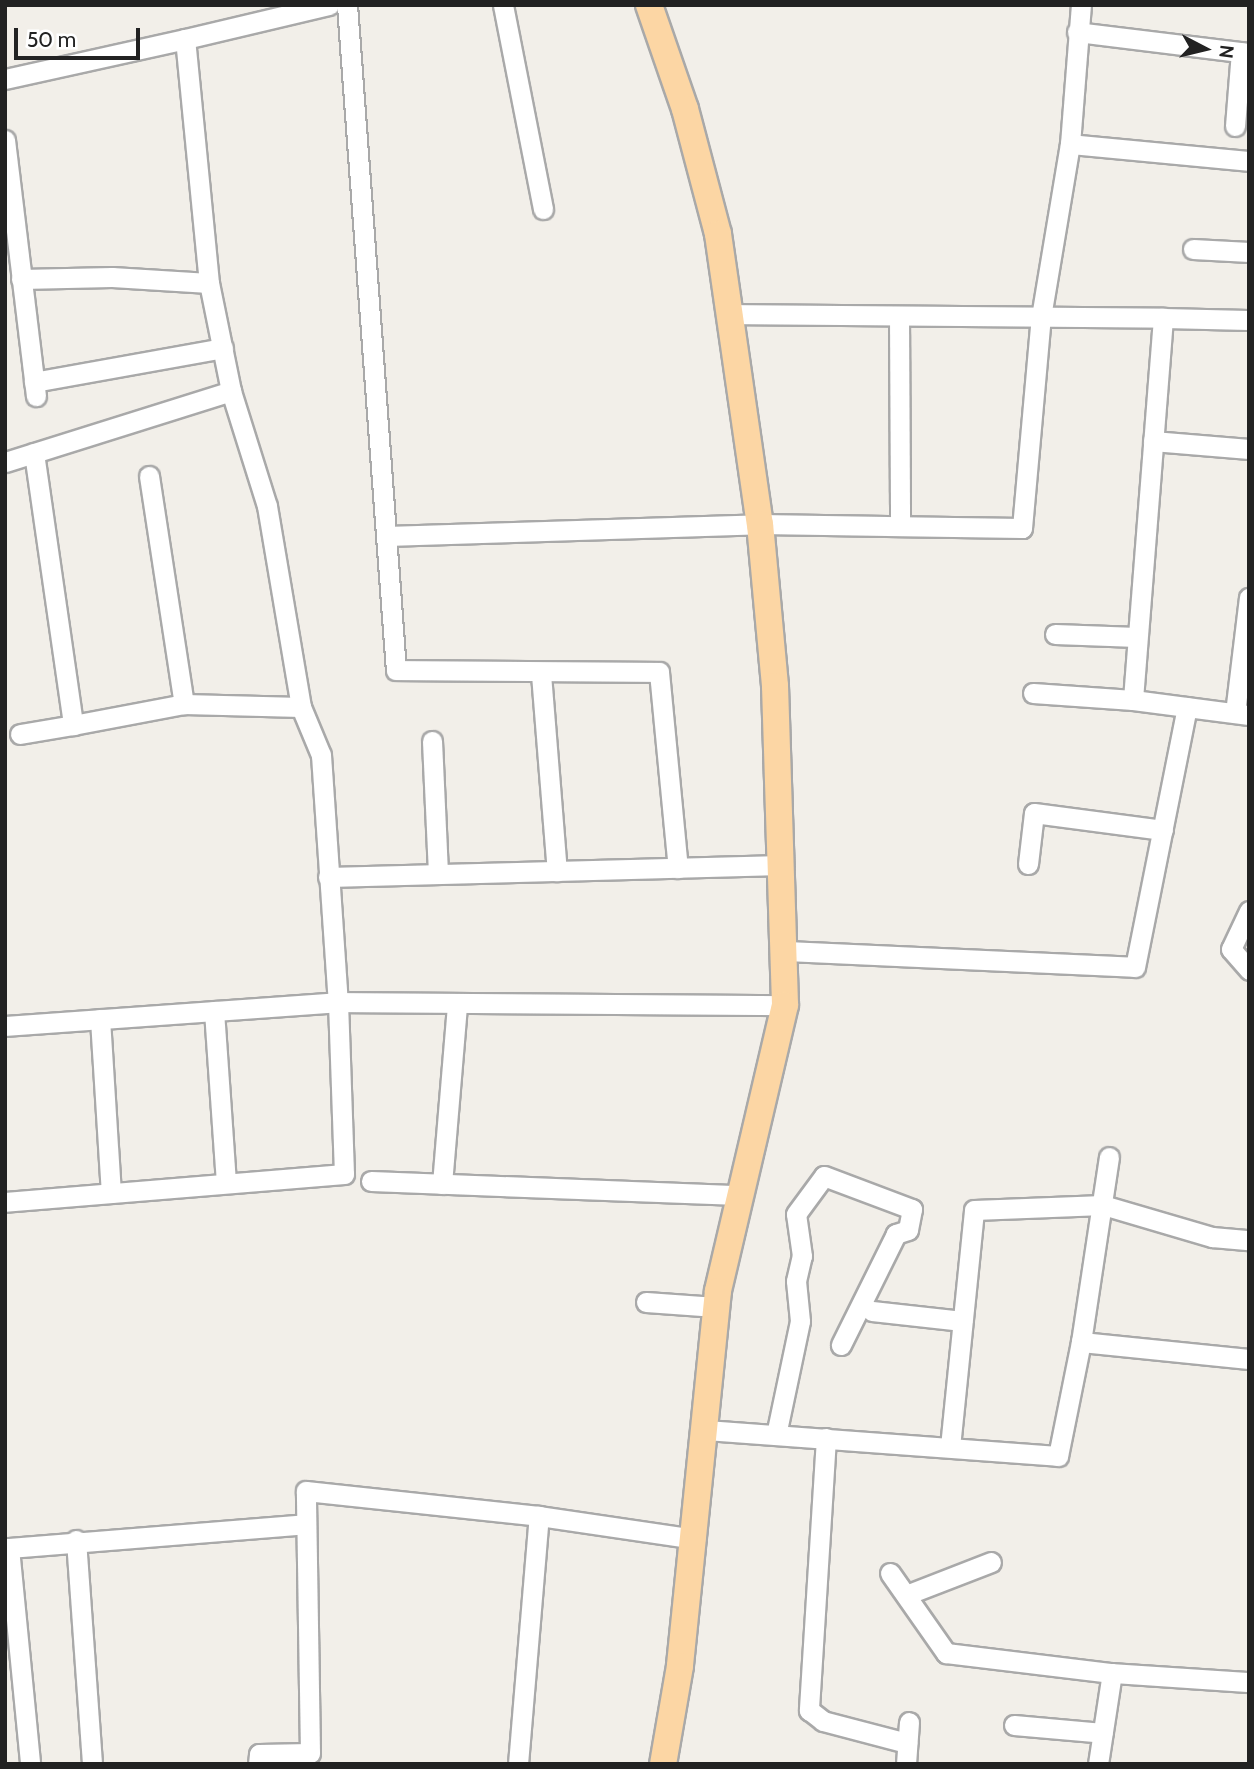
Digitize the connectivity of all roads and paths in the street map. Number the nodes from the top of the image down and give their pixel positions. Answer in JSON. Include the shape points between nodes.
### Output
{"nodes":[{"id":1,"x":329,"y":5,"type":"edge"},
{"id":2,"x":347,"y":5,"type":"edge"},
{"id":3,"x":503,"y":5,"type":"edge"},
{"id":4,"x":649,"y":5,"type":"edge"},
{"id":5,"x":1082,"y":5,"type":"edge"},
{"id":6,"x":1077,"y":32,"type":"junction"},
{"id":7,"x":185,"y":39,"type":"junction"},
{"id":8,"x":1245,"y":52,"type":"edge"},
{"id":9,"x":5,"y":79,"type":"edge"},
{"id":10,"x":1235,"y":126,"type":"dead end"},
{"id":11,"x":5,"y":140,"type":"edge"},
{"id":12,"x":1070,"y":144,"type":"junction"},
{"id":13,"x":1249,"y":161,"type":"edge"},
{"id":14,"x":543,"y":209,"type":"dead end"},
{"id":15,"x":1193,"y":249,"type":"dead end"},
{"id":16,"x":1249,"y":252,"type":"edge"},
{"id":17,"x":21,"y":279,"type":"junction"},
{"id":18,"x":209,"y":283,"type":"junction"},
{"id":19,"x":730,"y":314,"type":"junction"},
{"id":20,"x":899,"y":316,"type":"junction"},
{"id":21,"x":1041,"y":317,"type":"junction"},
{"id":22,"x":1163,"y":318,"type":"junction"},
{"id":23,"x":1249,"y":320,"type":"edge"},
{"id":24,"x":223,"y":348,"type":"junction"},
{"id":25,"x":231,"y":391,"type":"junction"},
{"id":26,"x":1153,"y":441,"type":"junction"},
{"id":27,"x":1249,"y":449,"type":"edge"},
{"id":28,"x":34,"y":453,"type":"junction"},
{"id":29,"x":5,"y":462,"type":"edge"},
{"id":30,"x":149,"y":476,"type":"dead end"},
{"id":31,"x":760,"y":524,"type":"junction"},
{"id":32,"x":900,"y":526,"type":"junction"},
{"id":33,"x":386,"y":536,"type":"junction"},
{"id":34,"x":1249,"y":601,"type":"edge"},
{"id":35,"x":1055,"y":634,"type":"dead end"},
{"id":36,"x":1137,"y":637,"type":"junction"},
{"id":37,"x":541,"y":674,"type":"junction"},
{"id":38,"x":1032,"y":693,"type":"dead end"},
{"id":39,"x":1132,"y":700,"type":"junction"},
{"id":40,"x":184,"y":704,"type":"junction"},
{"id":41,"x":301,"y":707,"type":"junction"},
{"id":42,"x":1187,"y":707,"type":"junction"},
{"id":43,"x":1242,"y":714,"type":"edge"},
{"id":44,"x":73,"y":725,"type":"junction"},
{"id":45,"x":20,"y":734,"type":"dead end"},
{"id":46,"x":432,"y":741,"type":"dead end"},
{"id":47,"x":1163,"y":830,"type":"junction"},
{"id":48,"x":1028,"y":864,"type":"dead end"},
{"id":49,"x":782,"y":865,"type":"junction"},
{"id":50,"x":678,"y":868,"type":"junction"},
{"id":51,"x":557,"y":871,"type":"junction"},
{"id":52,"x":438,"y":874,"type":"junction"},
{"id":53,"x":328,"y":877,"type":"junction"},
{"id":54,"x":1249,"y":911,"type":"edge"},
{"id":55,"x":785,"y":951,"type":"junction"},
{"id":56,"x":1249,"y":970,"type":"edge"},
{"id":57,"x":338,"y":1002,"type":"junction"},
{"id":58,"x":785,"y":1005,"type":"junction"},
{"id":59,"x":457,"y":1006,"type":"junction"},
{"id":60,"x":214,"y":1011,"type":"junction"},
{"id":61,"x":100,"y":1019,"type":"junction"},
{"id":62,"x":5,"y":1026,"type":"edge"},
{"id":63,"x":1109,"y":1157,"type":"dead end"},
{"id":64,"x":371,"y":1181,"type":"dead end"},
{"id":65,"x":226,"y":1183,"type":"junction"},
{"id":66,"x":442,"y":1184,"type":"junction"},
{"id":67,"x":111,"y":1193,"type":"junction"},
{"id":68,"x":739,"y":1195,"type":"junction"},
{"id":69,"x":5,"y":1202,"type":"edge"},
{"id":70,"x":1103,"y":1205,"type":"junction"},
{"id":71,"x":1249,"y":1240,"type":"edge"},
{"id":72,"x":646,"y":1302,"type":"dead end"},
{"id":73,"x":716,"y":1307,"type":"junction"},
{"id":74,"x":872,"y":1311,"type":"dead end"},
{"id":75,"x":962,"y":1321,"type":"junction"},
{"id":76,"x":1081,"y":1342,"type":"junction"},
{"id":77,"x":841,"y":1345,"type":"dead end"},
{"id":78,"x":1249,"y":1359,"type":"edge"},
{"id":79,"x":705,"y":1430,"type":"junction"},
{"id":80,"x":776,"y":1435,"type":"junction"},
{"id":81,"x":826,"y":1438,"type":"junction"},
{"id":82,"x":950,"y":1447,"type":"junction"},
{"id":83,"x":539,"y":1516,"type":"junction"},
{"id":84,"x":305,"y":1524,"type":"junction"},
{"id":85,"x":695,"y":1539,"type":"junction"},
{"id":86,"x":76,"y":1540,"type":"junction"},
{"id":87,"x":7,"y":1548,"type":"edge"},
{"id":88,"x":991,"y":1562,"type":"dead end"},
{"id":89,"x":890,"y":1573,"type":"dead end"},
{"id":90,"x":906,"y":1595,"type":"junction"},
{"id":91,"x":1112,"y":1673,"type":"junction"},
{"id":92,"x":1249,"y":1682,"type":"edge"},
{"id":93,"x":909,"y":1722,"type":"dead end"},
{"id":94,"x":1014,"y":1725,"type":"dead end"},
{"id":95,"x":1103,"y":1734,"type":"junction"},
{"id":96,"x":907,"y":1743,"type":"junction"},
{"id":97,"x":30,"y":1764,"type":"edge"},
{"id":98,"x":92,"y":1764,"type":"edge"},
{"id":99,"x":258,"y":1764,"type":"edge"},
{"id":100,"x":518,"y":1764,"type":"edge"},
{"id":101,"x":663,"y":1764,"type":"edge"},
{"id":102,"x":906,"y":1764,"type":"edge"},
{"id":103,"x":1098,"y":1764,"type":"edge"}],
"edges":[{"from":1,"to":7,"type":"street"},
{"from":2,"to":33,"type":"street"},
{"from":3,"to":14,"type":"street"},
{"from":4,"to":19,"type":"main road","via":[[689,121],[718,234]]},
{"from":5,"to":6,"type":"street"},
{"from":6,"to":8,"type":"street"},
{"from":6,"to":12,"type":"street"},
{"from":7,"to":9,"type":"street"},
{"from":7,"to":18,"type":"street"},
{"from":8,"to":10,"type":"street"},
{"from":11,"to":17,"type":"street"},
{"from":12,"to":13,"type":"street"},
{"from":12,"to":21,"type":"street"},
{"from":15,"to":16,"type":"street"},
{"from":17,"to":18,"type":"street","via":[[111,277]]},
{"from":17,"to":24,"type":"street","via":[[35,389]]},
{"from":18,"to":24,"type":"street"},
{"from":19,"to":20,"type":"street"},
{"from":19,"to":31,"type":"main road"},
{"from":20,"to":21,"type":"street"},
{"from":20,"to":32,"type":"street"},
{"from":21,"to":22,"type":"street"},
{"from":21,"to":32,"type":"street","via":[[1022,528]]},
{"from":22,"to":23,"type":"street"},
{"from":22,"to":26,"type":"street"},
{"from":24,"to":25,"type":"street"},
{"from":25,"to":28,"type":"street"},
{"from":25,"to":41,"type":"street","via":[[267,506]]},
{"from":26,"to":27,"type":"street"},
{"from":26,"to":36,"type":"street"},
{"from":28,"to":29,"type":"street"},
{"from":28,"to":44,"type":"street"},
{"from":30,"to":40,"type":"street"},
{"from":31,"to":32,"type":"street"},
{"from":31,"to":33,"type":"street"},
{"from":31,"to":49,"type":"main road","via":[[775,687]]},
{"from":33,"to":37,"type":"street","via":[[396,670]]},
{"from":34,"to":43,"type":"street"},
{"from":35,"to":36,"type":"street"},
{"from":36,"to":39,"type":"street"},
{"from":37,"to":50,"type":"street","via":[[659,672]]},
{"from":37,"to":51,"type":"street"},
{"from":38,"to":39,"type":"street"},
{"from":39,"to":42,"type":"street"},
{"from":40,"to":41,"type":"street"},
{"from":40,"to":44,"type":"street"},
{"from":41,"to":53,"type":"street","via":[[321,755]]},
{"from":42,"to":43,"type":"street"},
{"from":42,"to":47,"type":"street"},
{"from":44,"to":45,"type":"street"},
{"from":46,"to":52,"type":"street"},
{"from":47,"to":48,"type":"street","via":[[1034,813]]},
{"from":47,"to":55,"type":"street","via":[[1135,967]]},
{"from":49,"to":50,"type":"street"},
{"from":49,"to":55,"type":"main road"},
{"from":50,"to":51,"type":"street"},
{"from":51,"to":52,"type":"street"},
{"from":52,"to":53,"type":"street"},
{"from":53,"to":57,"type":"street"},
{"from":54,"to":56,"type":"street","via":[[1231,949]]},
{"from":55,"to":58,"type":"main road"},
{"from":57,"to":59,"type":"street"},
{"from":57,"to":60,"type":"street"},
{"from":57,"to":65,"type":"street","via":[[344,1174]]},
{"from":58,"to":59,"type":"street"},
{"from":58,"to":68,"type":"main road"},
{"from":59,"to":66,"type":"street"},
{"from":60,"to":61,"type":"street"},
{"from":60,"to":65,"type":"street"},
{"from":61,"to":62,"type":"street"},
{"from":61,"to":67,"type":"street"},
{"from":63,"to":70,"type":"street"},
{"from":64,"to":66,"type":"street"},
{"from":65,"to":67,"type":"street"},
{"from":66,"to":68,"type":"street"},
{"from":67,"to":69,"type":"street"},
{"from":68,"to":73,"type":"main road"},
{"from":70,"to":71,"type":"street","via":[[1212,1237]]},
{"from":70,"to":75,"type":"street","via":[[974,1210]]},
{"from":70,"to":76,"type":"street"},
{"from":72,"to":73,"type":"street"},
{"from":73,"to":79,"type":"main road"},
{"from":74,"to":75,"type":"street"},
{"from":75,"to":82,"type":"street"},
{"from":76,"to":78,"type":"street"},
{"from":76,"to":82,"type":"street","via":[[1058,1456]]},
{"from":77,"to":80,"type":"street","via":[[897,1234],[908,1230],[912,1209],[824,1176],[796,1213],[802,1256],[796,1281],[800,1321]]},
{"from":79,"to":80,"type":"street"},
{"from":79,"to":85,"type":"main road"},
{"from":80,"to":81,"type":"street"},
{"from":81,"to":82,"type":"street"},
{"from":81,"to":96,"type":"street","via":[[809,1710],[823,1721]]},
{"from":83,"to":84,"type":"street","via":[[306,1490]]},
{"from":83,"to":85,"type":"street"},
{"from":83,"to":100,"type":"street"},
{"from":84,"to":86,"type":"street"},
{"from":84,"to":99,"type":"street","via":[[310,1753],[259,1754]]},
{"from":85,"to":101,"type":"main road"},
{"from":86,"to":87,"type":"street"},
{"from":86,"to":98,"type":"street"},
{"from":87,"to":97,"type":"street"},
{"from":88,"to":90,"type":"street"},
{"from":89,"to":90,"type":"street"},
{"from":90,"to":91,"type":"street","via":[[946,1653]]},
{"from":91,"to":92,"type":"street"},
{"from":91,"to":95,"type":"street"},
{"from":93,"to":96,"type":"street"},
{"from":94,"to":95,"type":"street"},
{"from":95,"to":103,"type":"street"},
{"from":96,"to":102,"type":"street"}]}
